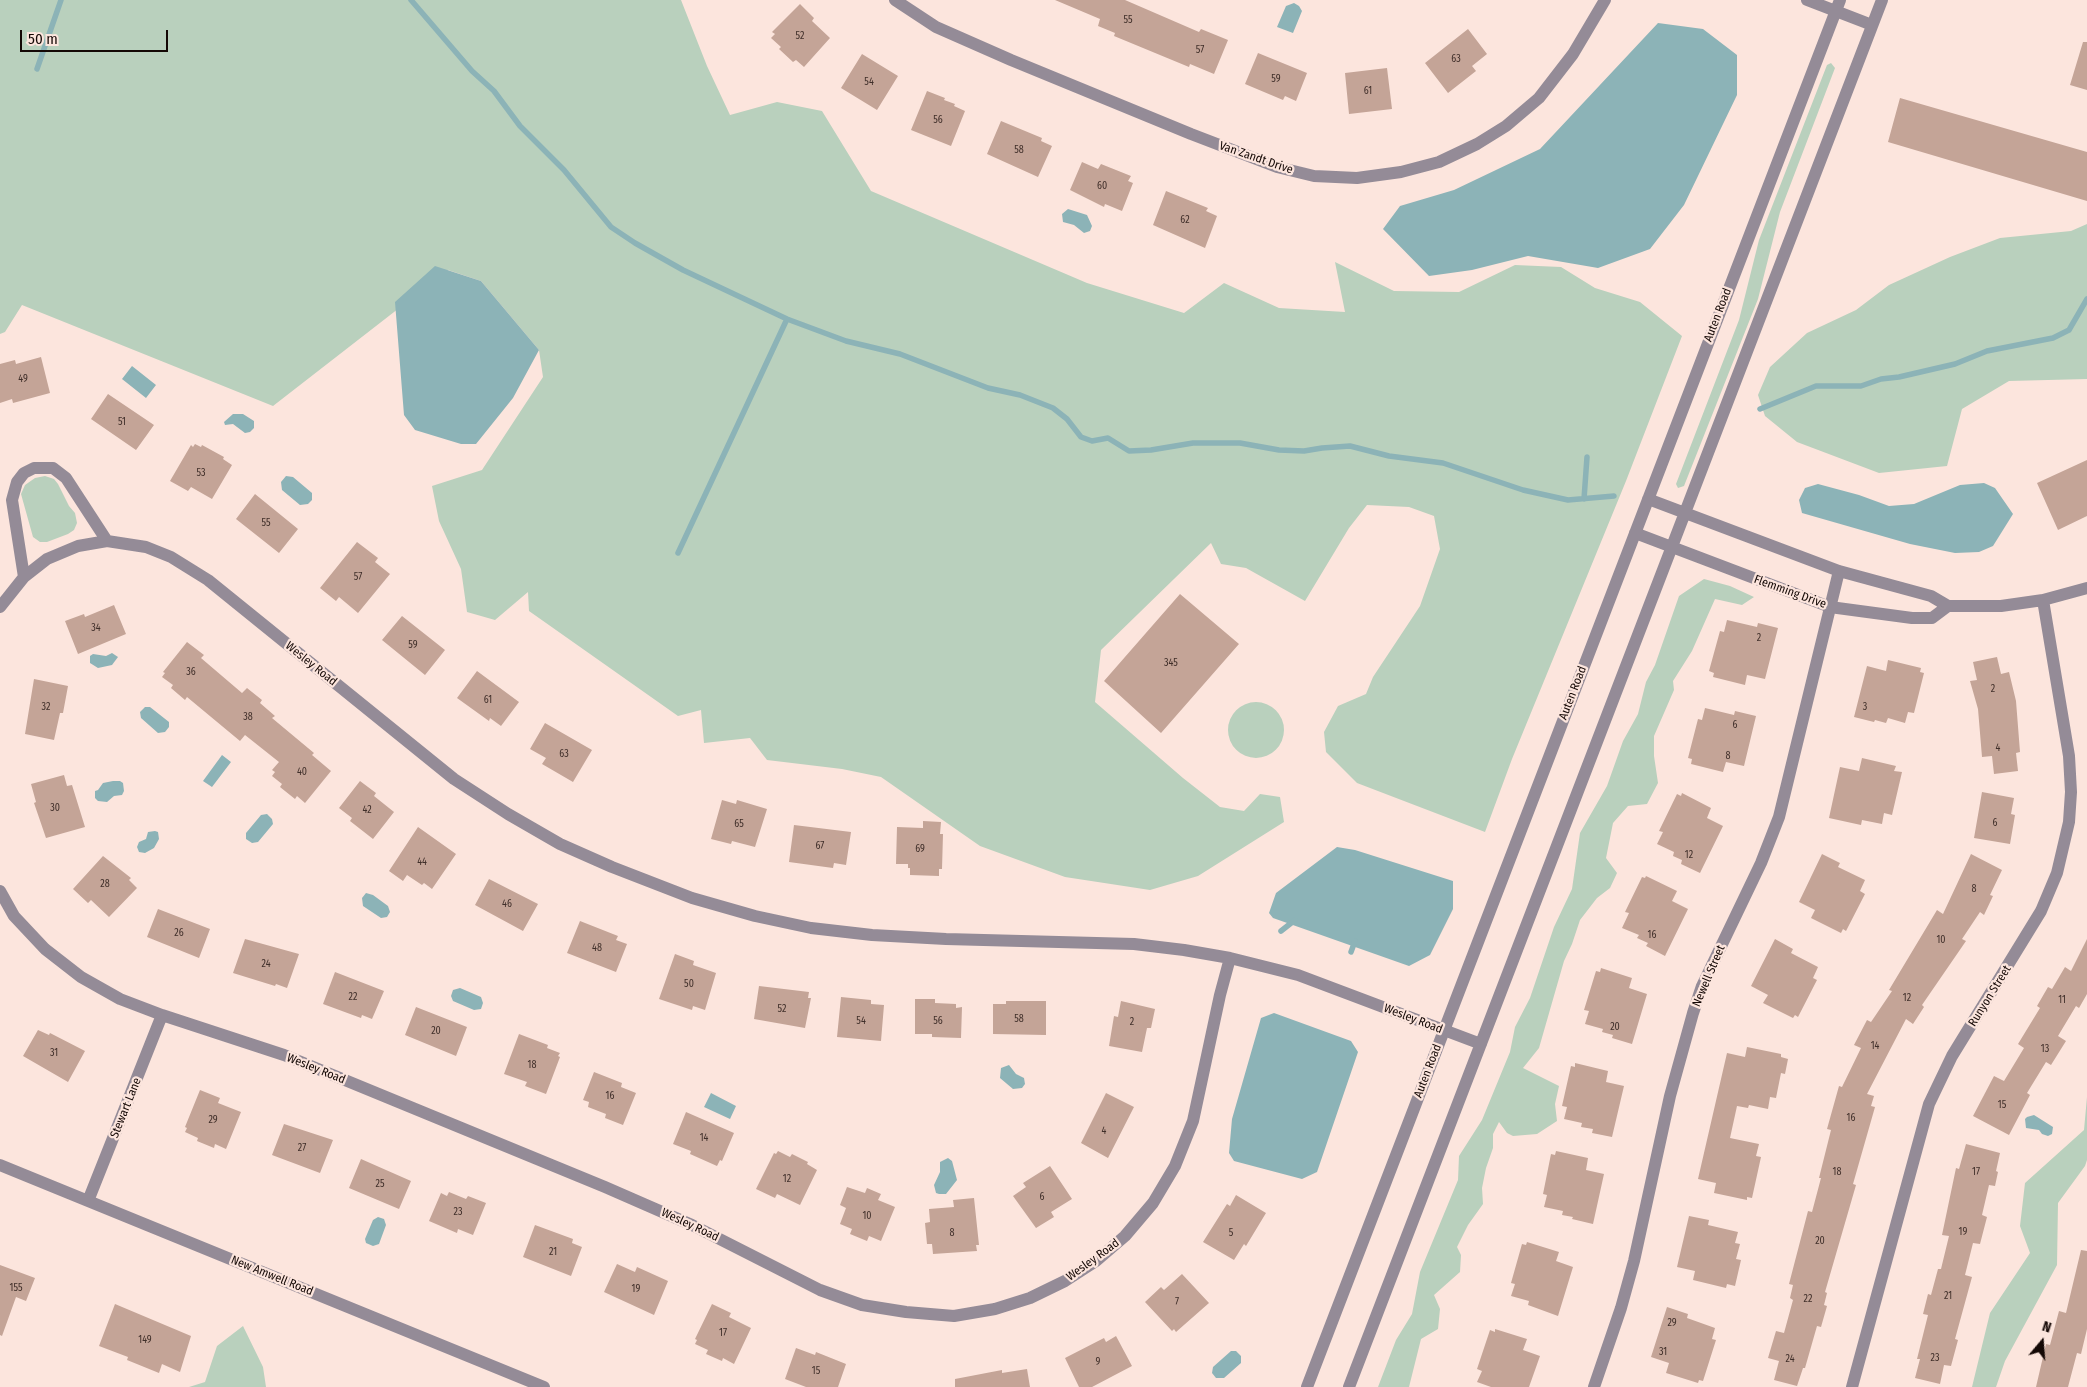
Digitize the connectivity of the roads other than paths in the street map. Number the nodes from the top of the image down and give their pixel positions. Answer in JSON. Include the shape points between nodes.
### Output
{"nodes":[{"id":1,"x":895,"y":0,"type":"edge"},
{"id":2,"x":1605,"y":0,"type":"edge"},
{"id":3,"x":1807,"y":0,"type":"edge"},
{"id":4,"x":1882,"y":0,"type":"edge"},
{"id":5,"x":1838,"y":5,"type":"edge"},
{"id":6,"x":1872,"y":26,"type":"junction"},
{"id":7,"x":1648,"y":499,"type":"junction"},
{"id":8,"x":1685,"y":513,"type":"junction"},
{"id":9,"x":1635,"y":533,"type":"junction"},
{"id":10,"x":107,"y":541,"type":"junction"},
{"id":11,"x":1672,"y":548,"type":"junction"},
{"id":12,"x":1839,"y":571,"type":"junction"},
{"id":13,"x":24,"y":577,"type":"junction"},
{"id":14,"x":2087,"y":588,"type":"edge"},
{"id":15,"x":2043,"y":600,"type":"junction"},
{"id":16,"x":1948,"y":606,"type":"junction"},
{"id":17,"x":0,"y":607,"type":"edge"},
{"id":18,"x":1830,"y":607,"type":"junction"},
{"id":19,"x":0,"y":892,"type":"edge"},
{"id":20,"x":1230,"y":958,"type":"junction"},
{"id":21,"x":162,"y":1015,"type":"junction"},
{"id":22,"x":1444,"y":1030,"type":"junction"},
{"id":23,"x":1481,"y":1044,"type":"junction"},
{"id":24,"x":0,"y":1165,"type":"edge"},
{"id":25,"x":88,"y":1201,"type":"junction"},
{"id":26,"x":544,"y":1387,"type":"edge"},
{"id":27,"x":1307,"y":1387,"type":"edge"},
{"id":28,"x":1349,"y":1387,"type":"edge"},
{"id":29,"x":1594,"y":1387,"type":"edge"},
{"id":30,"x":1852,"y":1387,"type":"edge"}],
"edges":[{"from":1,"to":2,"type":"street","name":"Van Zandt Drive","via":[[936,27],[1191,134],[1277,167],[1314,176],[1357,178],[1439,162],[1506,126],[1539,98],[1574,54]]},
{"from":3,"to":5,"type":"street"},
{"from":4,"to":6,"type":"street"},
{"from":5,"to":6,"type":"street"},
{"from":5,"to":7,"type":"street","name":"Auten Road"},
{"from":6,"to":8,"type":"street"},
{"from":7,"to":8,"type":"street","name":"Flemming Drive"},
{"from":7,"to":9,"type":"street","name":"Auten Road"},
{"from":8,"to":11,"type":"street"},
{"from":8,"to":12,"type":"street","name":"Flemming Drive"},
{"from":9,"to":11,"type":"street","name":"Flemming Drive"},
{"from":9,"to":22,"type":"street","name":"Auten Road"},
{"from":10,"to":13,"type":"street","name":"Wesley Road","via":[[78,546],[48,559]]},
{"from":10,"to":13,"type":"street","via":[[66,478],[53,468],[34,468],[24,473],[12,500]]},
{"from":10,"to":20,"type":"street","name":"Wesley Road","via":[[146,547],[171,557],[208,580],[454,779],[508,814],[560,844],[692,898],[811,928],[872,935],[1134,944]]},
{"from":11,"to":18,"type":"street","name":"Flemming Drive"},
{"from":11,"to":23,"type":"street"},
{"from":12,"to":16,"type":"street","name":"Flemming Drive","via":[[1931,596]]},
{"from":12,"to":18,"type":"street","name":"Newell Street"},
{"from":13,"to":17,"type":"street","name":"Wesley Road"},
{"from":14,"to":15,"type":"street","name":"Flemming Drive"},
{"from":15,"to":16,"type":"street","name":"Flemming Drive","via":[[2001,606]]},
{"from":15,"to":30,"type":"street","name":"Runyon Street","via":[[2070,756],[2069,822],[2057,873],[2041,911],[1952,1056],[1929,1104]]},
{"from":16,"to":18,"type":"street","name":"Flemming Drive","via":[[1932,618]]},
{"from":18,"to":29,"type":"street","name":"Newell Street","via":[[1779,817],[1762,863],[1702,986],[1690,1022],[1670,1096],[1634,1261]]},
{"from":19,"to":21,"type":"street","name":"Wesley Road","via":[[14,916],[38,942],[74,972],[120,999]]},
{"from":20,"to":21,"type":"street","name":"Wesley Road","via":[[1193,1121],[1175,1166],[1153,1203],[1125,1236],[1096,1261],[1065,1281],[1021,1301],[954,1316],[862,1305],[820,1290],[692,1225],[605,1186],[284,1055]]},
{"from":20,"to":22,"type":"street","name":"Wesley Road","via":[[1298,975]]},
{"from":21,"to":25,"type":"street","name":"Stewart Lane"},
{"from":22,"to":23,"type":"street","name":"Wesley Road"},
{"from":22,"to":27,"type":"street","name":"Auten Road"},
{"from":23,"to":28,"type":"street"},
{"from":24,"to":25,"type":"street","name":"New Amwell Road"},
{"from":25,"to":26,"type":"street","name":"New Amwell Road"}]}
